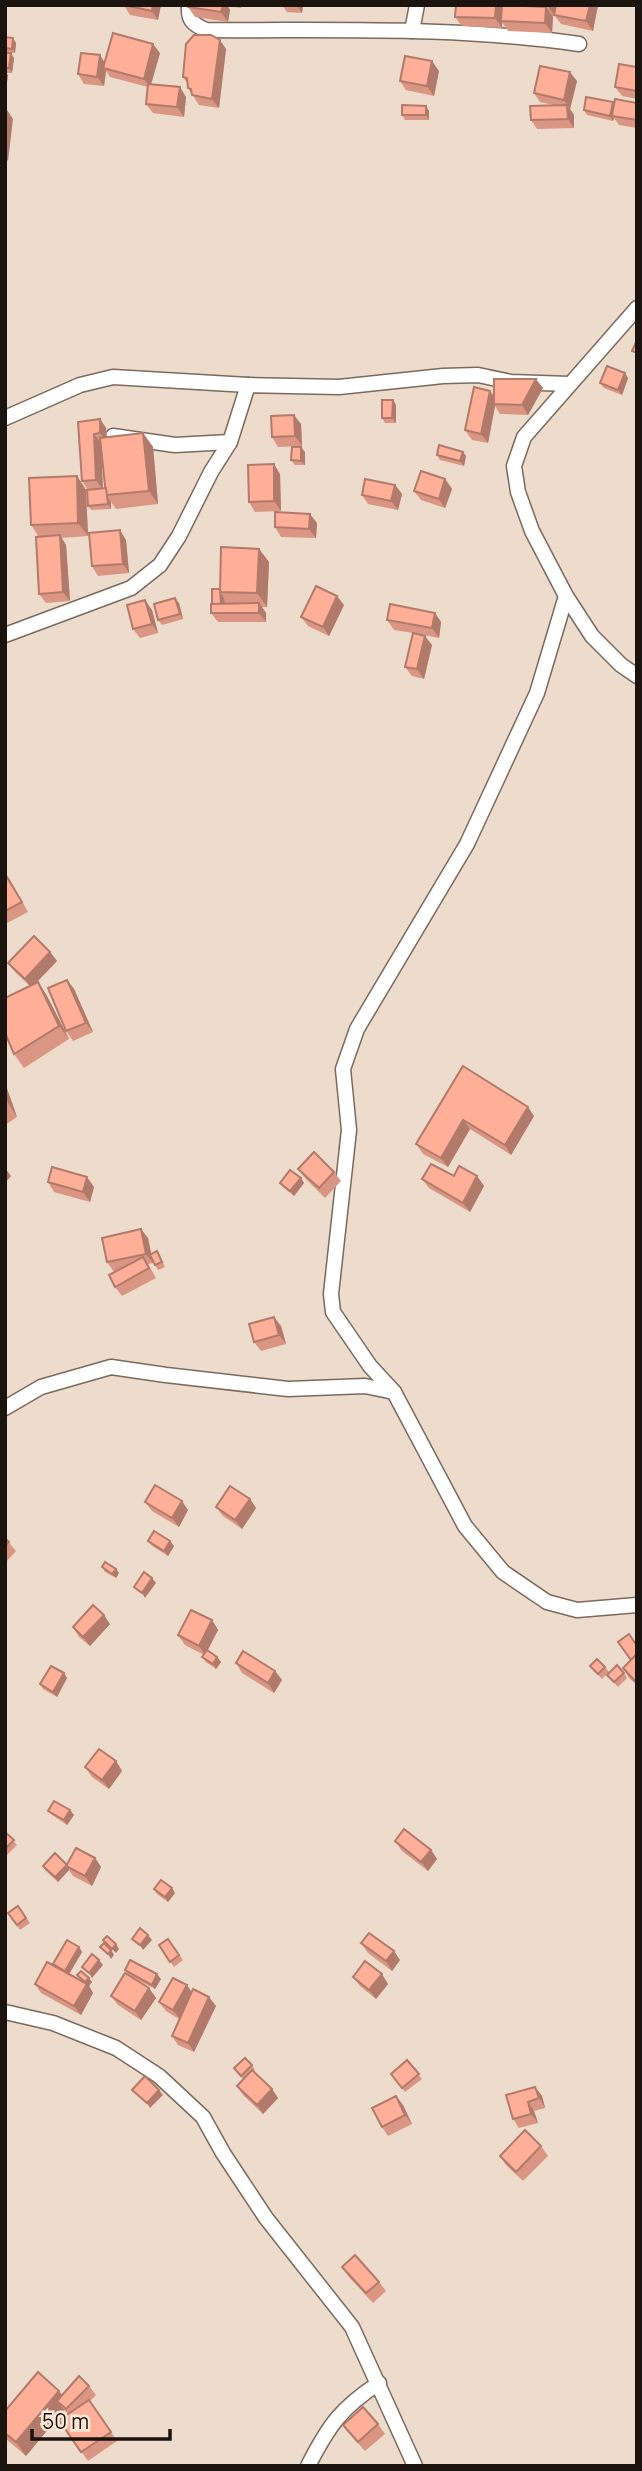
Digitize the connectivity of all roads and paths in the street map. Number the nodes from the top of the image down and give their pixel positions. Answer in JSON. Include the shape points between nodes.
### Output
{"nodes":[{"id":1,"x":188,"y":5,"type":"edge"},
{"id":2,"x":417,"y":5,"type":"edge"},
{"id":3,"x":412,"y":31,"type":"junction"},
{"id":4,"x":579,"y":44,"type":"dead end"},
{"id":5,"x":637,"y":308,"type":"edge"},
{"id":6,"x":569,"y":384,"type":"junction"},
{"id":7,"x":248,"y":385,"type":"junction"},
{"id":8,"x":5,"y":418,"type":"edge"},
{"id":9,"x":113,"y":436,"type":"edge"},
{"id":10,"x":230,"y":442,"type":"junction"},
{"id":11,"x":566,"y":596,"type":"junction"},
{"id":12,"x":5,"y":635,"type":"edge"},
{"id":13,"x":637,"y":676,"type":"edge"},
{"id":14,"x":394,"y":1392,"type":"junction"},
{"id":15,"x":5,"y":1408,"type":"edge"},
{"id":16,"x":637,"y":1605,"type":"edge"},
{"id":17,"x":5,"y":2012,"type":"edge"},
{"id":18,"x":379,"y":2383,"type":"junction"},
{"id":19,"x":308,"y":2466,"type":"edge"},
{"id":20,"x":415,"y":2466,"type":"edge"}],
"edges":[{"from":1,"to":3,"type":"street","via":[[193,25],[206,30]]},
{"from":2,"to":3,"type":"street"},
{"from":3,"to":4,"type":"street"},
{"from":5,"to":6,"type":"street"},
{"from":6,"to":7,"type":"street","via":[[510,382],[478,375],[339,387]]},
{"from":6,"to":11,"type":"street","via":[[524,437],[514,466],[532,530]]},
{"from":7,"to":8,"type":"street","via":[[113,377],[80,385]]},
{"from":7,"to":10,"type":"street"},
{"from":9,"to":10,"type":"street","via":[[176,445]]},
{"from":10,"to":12,"type":"street","via":[[160,565],[131,588]]},
{"from":11,"to":13,"type":"street","via":[[592,636]]},
{"from":11,"to":14,"type":"street","via":[[537,693],[467,844],[357,1029],[343,1069],[349,1130],[332,1273],[333,1312]]},
{"from":14,"to":15,"type":"street","via":[[365,1386],[288,1389],[111,1367],[41,1387]]},
{"from":14,"to":16,"type":"street","via":[[465,1526],[503,1572],[547,1602],[578,1610]]},
{"from":17,"to":18,"type":"street","via":[[52,2023],[116,2048],[159,2076],[203,2117],[266,2218],[352,2327]]},
{"from":18,"to":19,"type":"street","via":[[335,2419]]},
{"from":18,"to":20,"type":"street"}]}
